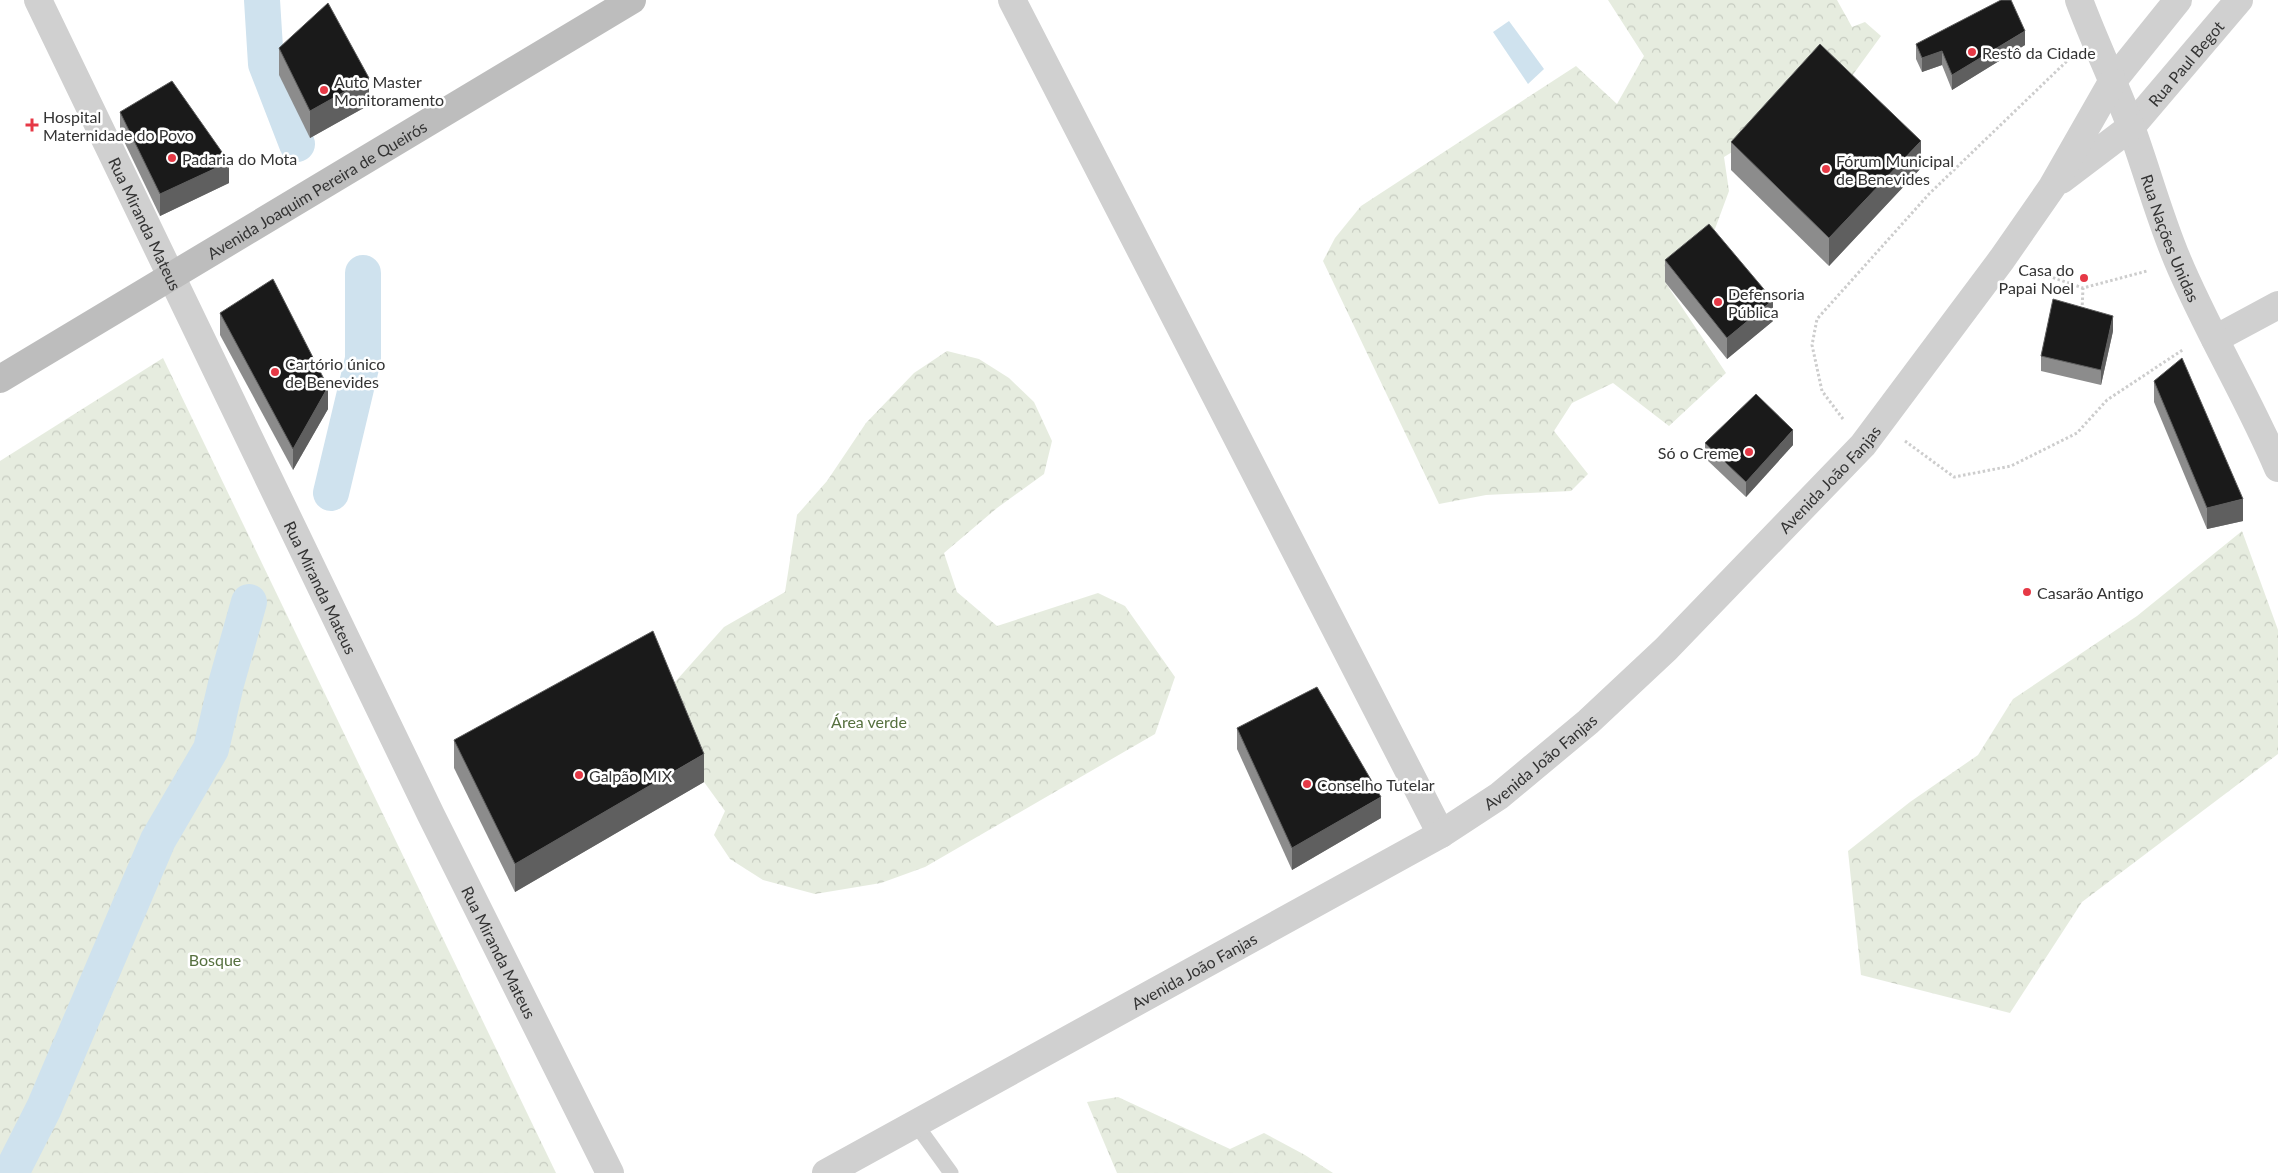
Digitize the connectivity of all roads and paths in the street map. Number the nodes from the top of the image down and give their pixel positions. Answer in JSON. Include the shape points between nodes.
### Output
{"nodes":[{"id":1,"x":38,"y":0,"type":"edge"},
{"id":2,"x":632,"y":0,"type":"edge"},
{"id":3,"x":1012,"y":0,"type":"edge"},
{"id":4,"x":2079,"y":0,"type":"edge"},
{"id":5,"x":2178,"y":0,"type":"edge"},
{"id":6,"x":2239,"y":0,"type":"edge"},
{"id":7,"x":2092,"y":35,"type":"junction"},
{"id":8,"x":2112,"y":82,"type":"junction"},
{"id":9,"x":2131,"y":127,"type":"junction"},
{"id":10,"x":2052,"y":186,"type":"junction"},
{"id":11,"x":2002,"y":259,"type":"junction"},
{"id":12,"x":2178,"y":261,"type":"junction"},
{"id":13,"x":171,"y":277,"type":"junction"},
{"id":14,"x":2082,"y":288,"type":"junction"},
{"id":15,"x":2278,"y":305,"type":"edge"},
{"id":16,"x":2082,"y":312,"type":"edge"},
{"id":17,"x":2215,"y":339,"type":"junction"},
{"id":18,"x":0,"y":380,"type":"edge"},
{"id":19,"x":1880,"y":424,"type":"junction"},
{"id":20,"x":1863,"y":445,"type":"junction"},
{"id":21,"x":2278,"y":468,"type":"edge"},
{"id":22,"x":1442,"y":834,"type":"junction"},
{"id":23,"x":915,"y":1123,"type":"junction"},
{"id":24,"x":610,"y":1173,"type":"edge"},
{"id":25,"x":826,"y":1173,"type":"edge"},
{"id":26,"x":951,"y":1173,"type":"edge"}],
"edges":[{"from":1,"to":13,"type":"street","name":"Rua Miranda Mateus"},
{"from":2,"to":13,"type":"main road","name":"Avenida Joaquim Pereira de Queirós"},
{"from":3,"to":22,"type":"street"},
{"from":4,"to":7,"type":"street","name":"Rua Nações Unidas"},
{"from":5,"to":8,"type":"street"},
{"from":6,"to":9,"type":"street","name":"Rua Paul Begot"},
{"from":7,"to":8,"type":"street","name":"Rua Nações Unidas"},
{"from":7,"to":20,"type":"path","via":[[2048,82],[1928,194],[1818,319],[1812,345],[1822,392]]},
{"from":8,"to":9,"type":"street","name":"Rua Nações Unidas"},
{"from":8,"to":10,"type":"street","name":"Avenida João Fanjas"},
{"from":9,"to":10,"type":"street","name":"Avenida João Fanjas"},
{"from":9,"to":12,"type":"street","name":"Rua Nações Unidas"},
{"from":10,"to":11,"type":"street","name":"Avenida João Fanjas"},
{"from":11,"to":14,"type":"path"},
{"from":11,"to":19,"type":"street","name":"Avenida João Fanjas"},
{"from":12,"to":14,"type":"path"},
{"from":12,"to":17,"type":"street","name":"Rua Nações Unidas"},
{"from":13,"to":18,"type":"main road","name":"Avenida Joaquim Pereira de Queirós"},
{"from":13,"to":24,"type":"street","name":"Rua Miranda Mateus","via":[[431,815]]},
{"from":14,"to":16,"type":"path"},
{"from":15,"to":17,"type":"street"},
{"from":17,"to":19,"type":"path","via":[[2187,347],[2107,400],[2077,432],[2011,466],[1954,477]]},
{"from":17,"to":21,"type":"street","name":"Rua Nações Unidas","via":[[2259,423]]},
{"from":19,"to":20,"type":"street","name":"Avenida João Fanjas"},
{"from":20,"to":22,"type":"street","name":"Avenida João Fanjas","via":[[1666,649],[1588,722],[1499,796]]},
{"from":22,"to":23,"type":"street","name":"Avenida João Fanjas"},
{"from":23,"to":25,"type":"street","name":"Avenida João Fanjas"},
{"from":23,"to":26,"type":"lane"}]}
